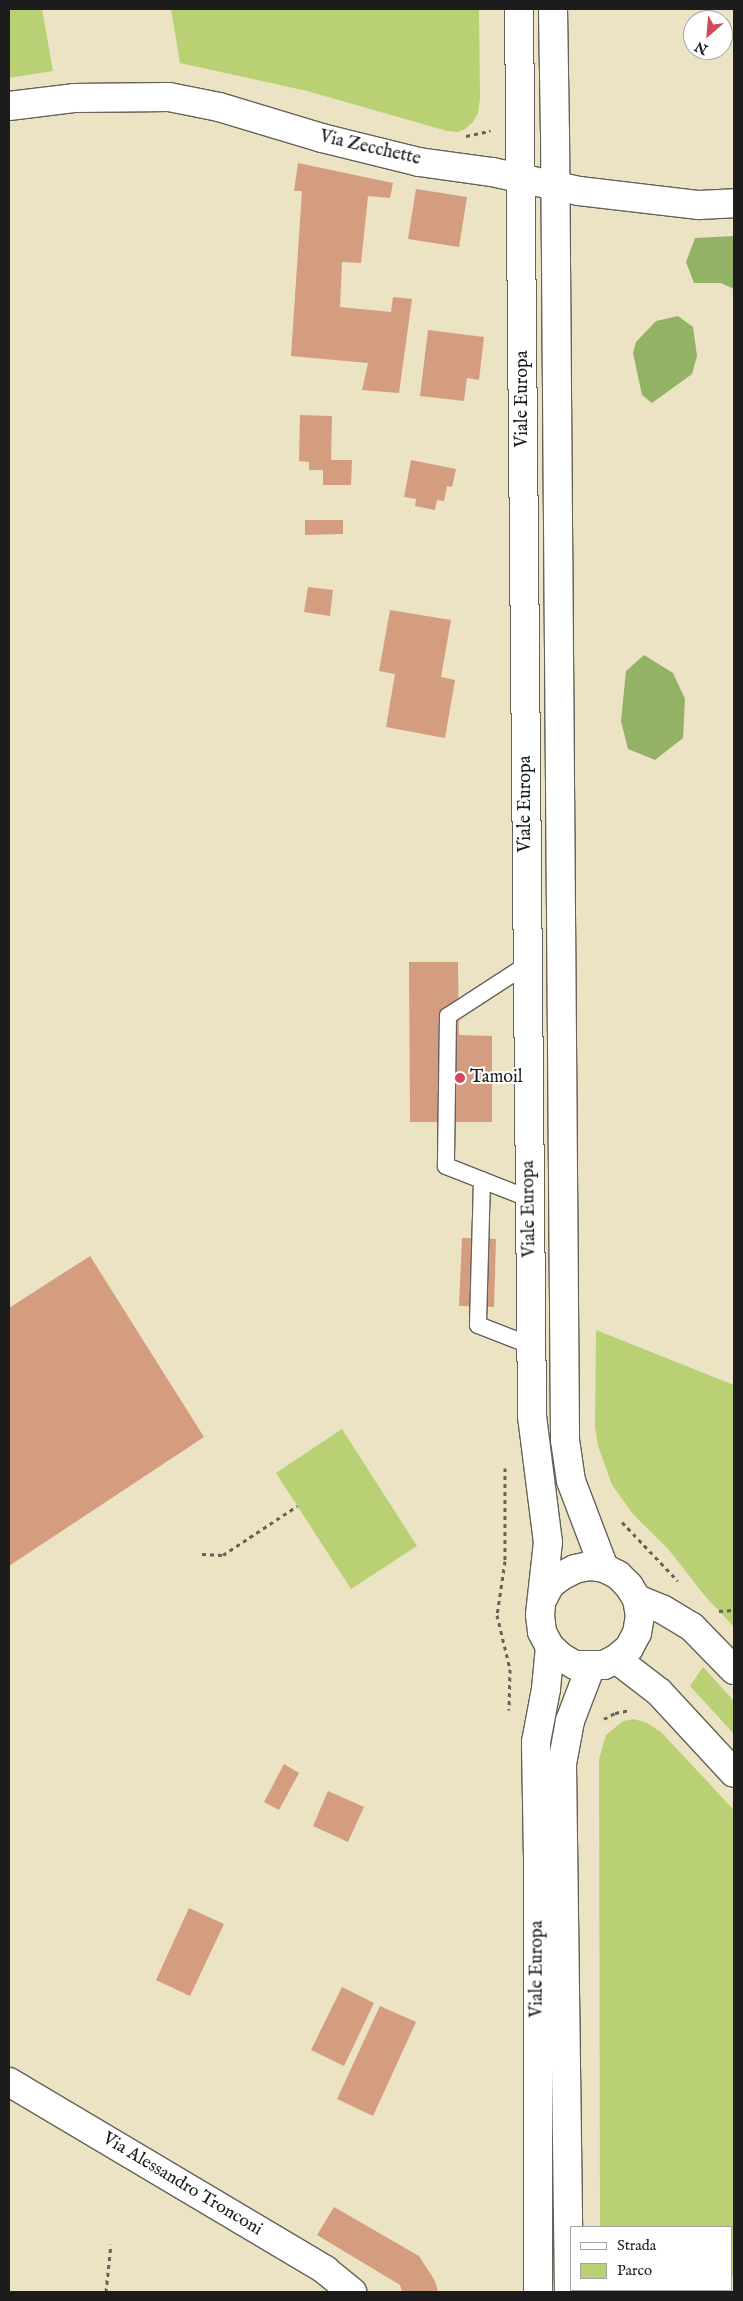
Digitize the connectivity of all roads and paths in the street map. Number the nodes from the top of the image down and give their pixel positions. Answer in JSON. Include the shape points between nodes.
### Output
{"nodes":[{"id":1,"x":519,"y":9,"type":"edge"},
{"id":2,"x":553,"y":9,"type":"edge"},
{"id":3,"x":9,"y":106,"type":"edge"},
{"id":4,"x":521,"y":179,"type":"junction"},
{"id":5,"x":556,"y":187,"type":"junction"},
{"id":6,"x":734,"y":203,"type":"edge"},
{"id":7,"x":528,"y":964,"type":"junction"},
{"id":8,"x":482,"y":1180,"type":"junction"},
{"id":9,"x":530,"y":1199,"type":"junction"},
{"id":10,"x":532,"y":1346,"type":"junction"},
{"id":11,"x":297,"y":1506,"type":"dead end"},
{"id":12,"x":202,"y":1554,"type":"dead end"},
{"id":13,"x":604,"y":1568,"type":"junction"},
{"id":14,"x":543,"y":1598,"type":"junction"},
{"id":15,"x":637,"y":1599,"type":"junction"},
{"id":16,"x":550,"y":1647,"type":"junction"},
{"id":17,"x":603,"y":1663,"type":"junction"},
{"id":18,"x":734,"y":1670,"type":"edge"},
{"id":19,"x":734,"y":1773,"type":"edge"},
{"id":20,"x":9,"y":2082,"type":"edge"},
{"id":21,"x":111,"y":2244,"type":"dead end"},
{"id":22,"x":106,"y":2292,"type":"edge"},
{"id":23,"x":352,"y":2292,"type":"edge"},
{"id":24,"x":538,"y":2292,"type":"edge"},
{"id":25,"x":569,"y":2292,"type":"edge"}],
"edges":[{"from":1,"to":4,"type":"main road","name":"Viale Europa"},
{"from":2,"to":5,"type":"main road","name":"Viale Europa"},
{"from":3,"to":4,"type":"main road","name":"Via Zecchette","via":[[74,98],[169,97],[220,107],[322,138],[419,162]]},
{"from":4,"to":5,"type":"main road","name":"Via Zecchette"},
{"from":4,"to":7,"type":"main road","name":"Viale Europa"},
{"from":5,"to":6,"type":"main road","name":"Via Zecchette","via":[[699,205]]},
{"from":5,"to":13,"type":"main road","name":"Viale Europa","via":[[565,1440],[571,1481]]},
{"from":7,"to":8,"type":"lane","via":[[448,1016],[446,1166]]},
{"from":7,"to":9,"type":"main road","name":"Viale Europa"},
{"from":8,"to":9,"type":"lane"},
{"from":8,"to":10,"type":"lane","via":[[478,1325]]},
{"from":9,"to":10,"type":"main road","name":"Viale Europa"},
{"from":10,"to":14,"type":"main road","name":"Viale Europa","via":[[532,1416],[548,1542]]},
{"from":11,"to":12,"type":"path","via":[[223,1554]]},
{"from":13,"to":14,"type":"main road","via":[[589,1566],[568,1572],[550,1586]]},
{"from":13,"to":15,"type":"main road","via":[[618,1575]]},
{"from":14,"to":16,"type":"main road","name":"Viale Europa","via":[[542,1632]]},
{"from":15,"to":17,"type":"main road","name":"Viale Europa","via":[[640,1616],[637,1633],[629,1648]]},
{"from":15,"to":18,"type":"main road","via":[[692,1627]]},
{"from":16,"to":17,"type":"main road","via":[[575,1665]]},
{"from":16,"to":24,"type":"main road","name":"Viale Europa","via":[[536,1742]]},
{"from":17,"to":19,"type":"main road","via":[[659,1692]]},
{"from":17,"to":25,"type":"main road","name":"Viale Europa","via":[[570,1721],[562,1764]]},
{"from":20,"to":23,"type":"main road","name":"Via Alessandro Tronconi","via":[[325,2270]]},
{"from":21,"to":22,"type":"path"}]}
